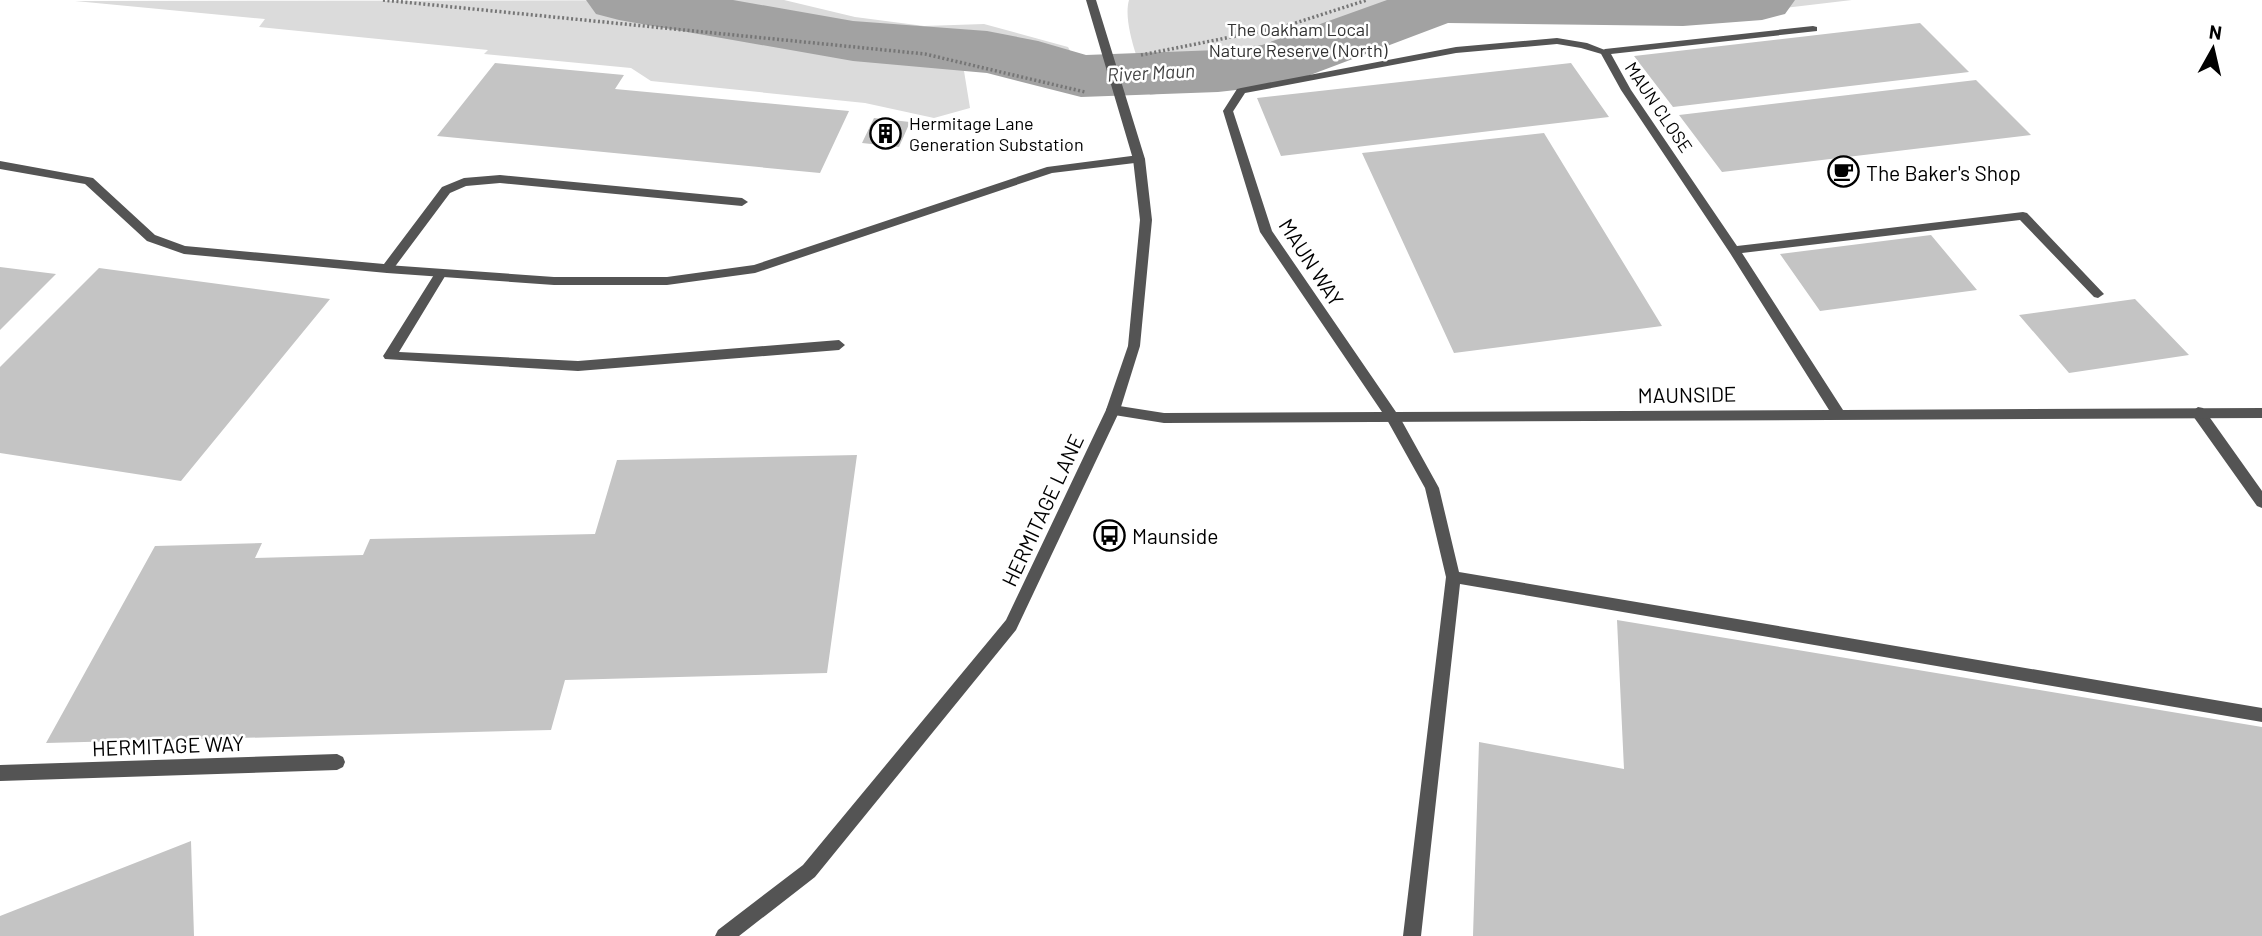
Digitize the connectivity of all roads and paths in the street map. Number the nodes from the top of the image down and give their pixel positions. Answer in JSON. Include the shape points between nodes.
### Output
{"nodes":[{"id":1,"x":383,"y":0,"type":"edge"},
{"id":2,"x":1091,"y":0,"type":"edge"},
{"id":3,"x":1367,"y":0,"type":"edge"},
{"id":4,"x":1813,"y":29,"type":"dead end"},
{"id":5,"x":1605,"y":52,"type":"junction"},
{"id":6,"x":1110,"y":64,"type":"junction"},
{"id":7,"x":1116,"y":86,"type":"junction"},
{"id":8,"x":1139,"y":159,"type":"junction"},
{"id":9,"x":0,"y":165,"type":"edge"},
{"id":10,"x":742,"y":202,"type":"dead end"},
{"id":11,"x":1734,"y":250,"type":"junction"},
{"id":12,"x":387,"y":269,"type":"junction"},
{"id":13,"x":441,"y":272,"type":"junction"},
{"id":14,"x":2098,"y":294,"type":"dead end"},
{"id":15,"x":839,"y":345,"type":"dead end"},
{"id":16,"x":1113,"y":410,"type":"junction"},
{"id":17,"x":2198,"y":412,"type":"junction"},
{"id":18,"x":1838,"y":413,"type":"junction"},
{"id":19,"x":2262,"y":413,"type":"edge"},
{"id":20,"x":1393,"y":418,"type":"junction"},
{"id":21,"x":2262,"y":502,"type":"edge"},
{"id":22,"x":1453,"y":577,"type":"junction"},
{"id":23,"x":2262,"y":715,"type":"edge"},
{"id":24,"x":337,"y":762,"type":"dead end"},
{"id":25,"x":0,"y":773,"type":"edge"},
{"id":26,"x":724,"y":936,"type":"edge"},
{"id":27,"x":1412,"y":936,"type":"edge"}],
"edges":[{"from":1,"to":7,"type":"path","via":[[925,54],[1091,93]]},
{"from":2,"to":6,"type":"street","name":"HERMITAGE LANE"},
{"from":3,"to":6,"type":"path","via":[[1286,26]]},
{"from":4,"to":5,"type":"street","name":"MAUN CLOSE"},
{"from":5,"to":11,"type":"street","name":"MAUN CLOSE"},
{"from":5,"to":20,"type":"street","name":"MAUN WAY","via":[[1557,41],[1456,50],[1241,91],[1228,111],[1266,232]]},
{"from":6,"to":7,"type":"street","name":"HERMITAGE LANE"},
{"from":7,"to":8,"type":"street","name":"HERMITAGE LANE"},
{"from":8,"to":13,"type":"street","via":[[1051,170],[755,270],[667,281],[554,281]]},
{"from":8,"to":16,"type":"street","name":"HERMITAGE LANE","via":[[1146,220],[1134,346]]},
{"from":9,"to":12,"type":"street","via":[[89,181],[151,237],[184,250]]},
{"from":10,"to":12,"type":"street","via":[[500,179],[464,182],[446,190]]},
{"from":11,"to":14,"type":"street","via":[[2022,216]]},
{"from":11,"to":18,"type":"street","name":"MAUN CLOSE"},
{"from":12,"to":13,"type":"street"},
{"from":13,"to":15,"type":"street","via":[[390,356],[578,366]]},
{"from":16,"to":20,"type":"street","name":"MAUNSIDE","via":[[1164,418]]},
{"from":16,"to":26,"type":"street","name":"HERMITAGE LANE","via":[[1011,625],[809,871]]},
{"from":17,"to":18,"type":"street","name":"MAUNSIDE"},
{"from":17,"to":19,"type":"street","name":"MAUNSIDE"},
{"from":17,"to":21,"type":"street"},
{"from":18,"to":20,"type":"street","name":"MAUNSIDE"},
{"from":20,"to":22,"type":"street","name":"MAUN WAY","via":[[1432,488]]},
{"from":22,"to":23,"type":"street"},
{"from":22,"to":27,"type":"street","name":"MAUN WAY"},
{"from":24,"to":25,"type":"street","name":"HERMITAGE WAY"}]}
